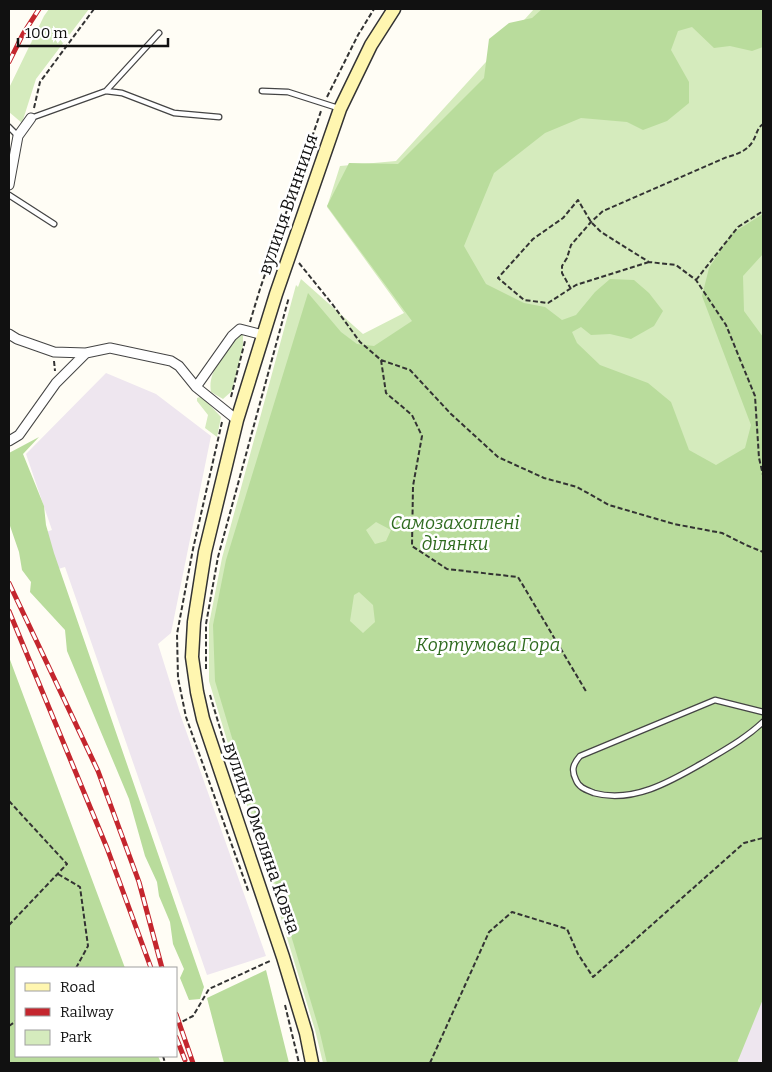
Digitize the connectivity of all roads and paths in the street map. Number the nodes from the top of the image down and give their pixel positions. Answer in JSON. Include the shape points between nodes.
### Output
{"nodes":[{"id":1,"x":94,"y":9,"type":"edge"},
{"id":2,"x":374,"y":9,"type":"edge"},
{"id":3,"x":394,"y":9,"type":"edge"},
{"id":4,"x":159,"y":33,"type":"dead end"},
{"id":5,"x":106,"y":91,"type":"junction"},
{"id":6,"x":262,"y":91,"type":"dead end"},
{"id":7,"x":324,"y":102,"type":"junction"},
{"id":8,"x":340,"y":109,"type":"junction"},
{"id":9,"x":219,"y":116,"type":"dead end"},
{"id":10,"x":31,"y":118,"type":"junction"},
{"id":11,"x":763,"y":124,"type":"edge"},
{"id":12,"x":9,"y":126,"type":"edge"},
{"id":13,"x":18,"y":136,"type":"junction"},
{"id":14,"x":9,"y":185,"type":"edge"},
{"id":15,"x":9,"y":195,"type":"edge"},
{"id":16,"x":763,"y":211,"type":"edge"},
{"id":17,"x":591,"y":222,"type":"junction"},
{"id":18,"x":54,"y":224,"type":"dead end"},
{"id":19,"x":289,"y":256,"type":"junction"},
{"id":20,"x":649,"y":262,"type":"junction"},
{"id":21,"x":696,"y":280,"type":"junction"},
{"id":22,"x":571,"y":288,"type":"junction"},
{"id":23,"x":289,"y":297,"type":"dead end"},
{"id":24,"x":248,"y":330,"type":"junction"},
{"id":25,"x":9,"y":334,"type":"edge"},
{"id":26,"x":263,"y":335,"type":"junction"},
{"id":27,"x":54,"y":352,"type":"junction"},
{"id":28,"x":86,"y":353,"type":"junction"},
{"id":29,"x":381,"y":360,"type":"junction"},
{"id":30,"x":56,"y":383,"type":"junction"},
{"id":31,"x":192,"y":389,"type":"junction"},
{"id":32,"x":230,"y":402,"type":"dead end"},
{"id":33,"x":237,"y":420,"type":"junction"},
{"id":34,"x":9,"y":441,"type":"edge"},
{"id":35,"x":763,"y":475,"type":"edge"},
{"id":36,"x":763,"y":552,"type":"edge"},
{"id":37,"x":194,"y":622,"type":"joint"},
{"id":38,"x":206,"y":671,"type":"dead end"},
{"id":39,"x":209,"y":690,"type":"dead end"},
{"id":40,"x":587,"y":693,"type":"dead end"},
{"id":41,"x":763,"y":712,"type":"edge"},
{"id":42,"x":763,"y":722,"type":"edge"},
{"id":43,"x":228,"y":756,"type":"dead end"},
{"id":44,"x":9,"y":801,"type":"edge"},
{"id":45,"x":763,"y":838,"type":"edge"},
{"id":46,"x":58,"y":874,"type":"junction"},
{"id":47,"x":9,"y":925,"type":"edge"},
{"id":48,"x":283,"y":957,"type":"junction"},
{"id":49,"x":77,"y":967,"type":"edge"},
{"id":50,"x":178,"y":1024,"type":"edge"},
{"id":51,"x":312,"y":1063,"type":"edge"},
{"id":52,"x":430,"y":1063,"type":"edge"}],
"edges":[{"from":1,"to":10,"type":"path","via":[[40,82]]},
{"from":2,"to":7,"type":"path"},
{"from":3,"to":8,"type":"main road","name":"вулиця Винниця","via":[[371,45]]},
{"from":4,"to":5,"type":"lane"},
{"from":5,"to":9,"type":"lane","via":[[122,93],[174,113]]},
{"from":5,"to":10,"type":"lane"},
{"from":6,"to":7,"type":"lane","via":[[288,92]]},
{"from":7,"to":8,"type":"lane"},
{"from":7,"to":24,"type":"path"},
{"from":8,"to":19,"type":"main road","name":"вулиця Винниця"},
{"from":10,"to":13,"type":"street"},
{"from":11,"to":17,"type":"path","via":[[742,152],[634,196],[603,211]]},
{"from":12,"to":13,"type":"lane"},
{"from":13,"to":14,"type":"street"},
{"from":15,"to":18,"type":"lane"},
{"from":16,"to":21,"type":"path","via":[[738,227]]},
{"from":17,"to":20,"type":"path","via":[[601,232]]},
{"from":17,"to":22,"type":"path","via":[[571,245],[562,266],[562,274]]},
{"from":17,"to":22,"type":"path","via":[[578,200],[563,218],[533,239],[498,278],[524,300],[548,303]]},
{"from":19,"to":26,"type":"main road","name":"вулиця Винниця"},
{"from":19,"to":29,"type":"path","via":[[301,264],[360,342]]},
{"from":20,"to":21,"type":"path","via":[[676,265]]},
{"from":20,"to":22,"type":"path"},
{"from":21,"to":35,"type":"path","via":[[726,325],[755,396]]},
{"from":23,"to":38,"type":"path","via":[[218,557],[206,624]]},
{"from":24,"to":26,"type":"street"},
{"from":24,"to":31,"type":"street","via":[[240,329],[232,336]]},
{"from":24,"to":32,"type":"path"},
{"from":25,"to":27,"type":"street"},
{"from":26,"to":33,"type":"main road","name":"вулиця Винниця"},
{"from":27,"to":28,"type":"street"},
{"from":27,"to":30,"type":"path"},
{"from":28,"to":30,"type":"street"},
{"from":28,"to":31,"type":"street","via":[[110,348],[171,361],[179,366]]},
{"from":29,"to":36,"type":"path","via":[[410,370],[498,457],[544,478],[577,487],[610,505],[674,524],[722,533]]},
{"from":29,"to":40,"type":"path","via":[[386,393],[412,414],[422,436],[413,486],[412,546],[447,569],[518,577]]},
{"from":30,"to":34,"type":"street","via":[[19,435]]},
{"from":31,"to":33,"type":"street"},
{"from":33,"to":37,"type":"main road","name":"вулиця Винниця","via":[[205,552]]},
{"from":37,"to":48,"type":"main road","name":"вулиця Омеляна Ковча","via":[[192,658],[203,719]]},
{"from":39,"to":43,"type":"path"},
{"from":41,"to":42,"type":"lane","via":[[715,700],[580,756],[572,770],[576,783],[584,790],[606,796],[632,794],[667,783],[747,737]]},
{"from":44,"to":46,"type":"path","via":[[67,864]]},
{"from":45,"to":52,"type":"path","via":[[744,843],[593,977],[567,929],[512,912],[489,932]]},
{"from":46,"to":47,"type":"path"},
{"from":46,"to":49,"type":"path","via":[[80,887],[88,946]]},
{"from":48,"to":50,"type":"path","via":[[209,988],[193,1016]]},
{"from":48,"to":51,"type":"main road","name":"вулиця Омеляна Ковча"}]}
